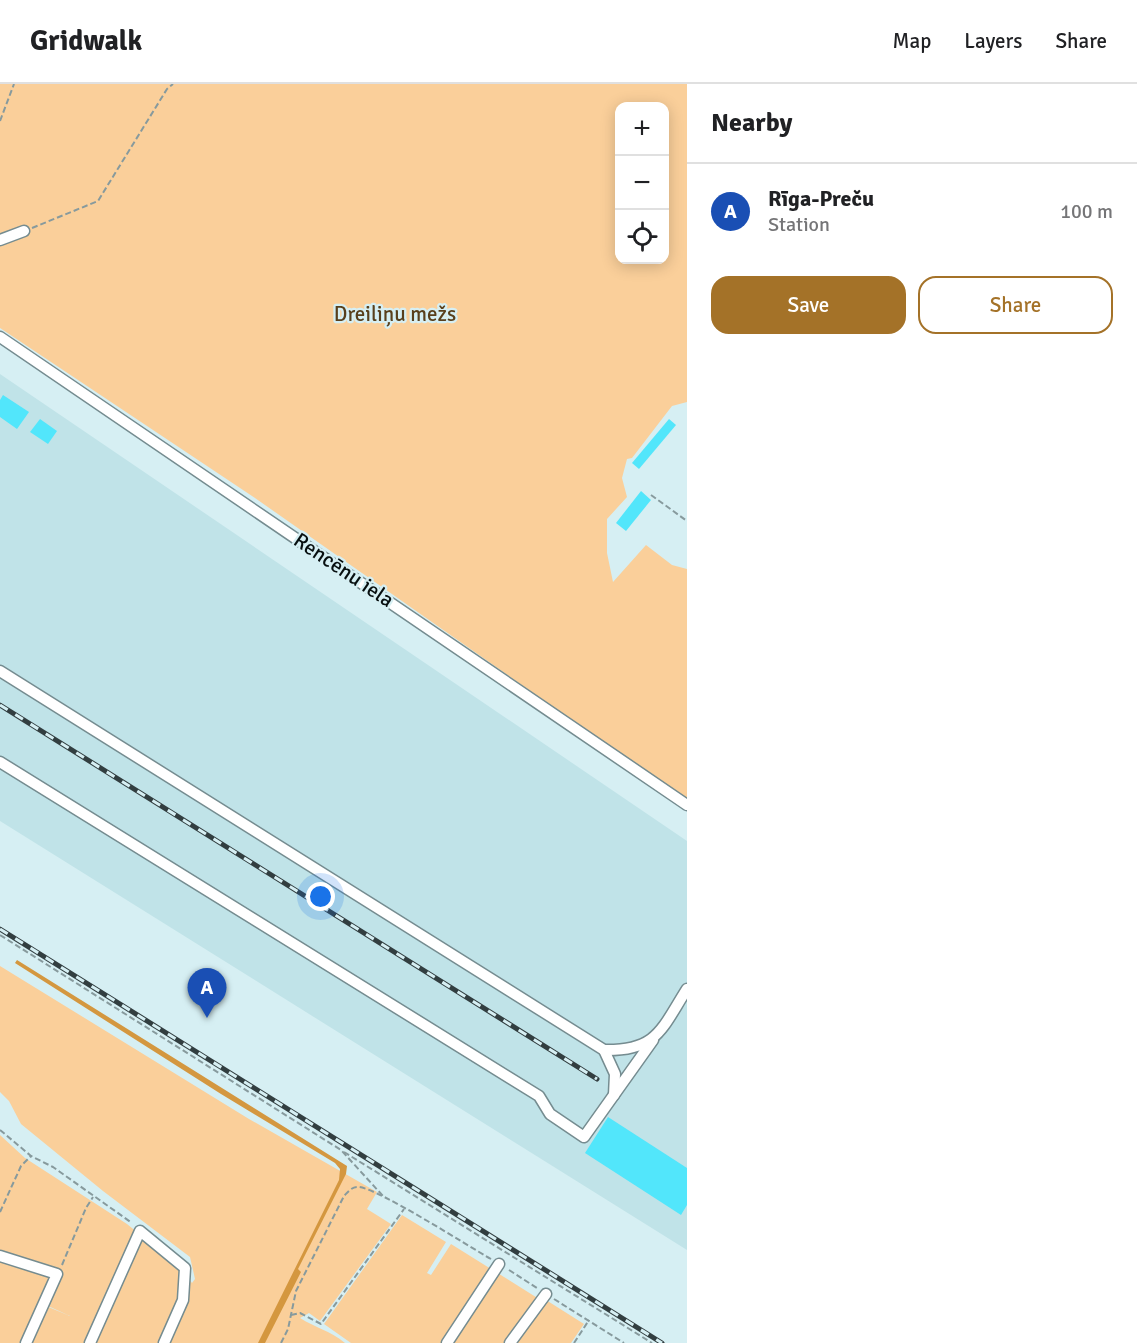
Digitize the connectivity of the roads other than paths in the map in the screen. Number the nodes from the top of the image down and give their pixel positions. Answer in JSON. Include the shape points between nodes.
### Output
{"nodes":[{"id":1,"x":24,"y":231,"type":"road end"},
{"id":2,"x":0,"y":240,"type":"edge"},
{"id":3,"x":0,"y":337,"type":"edge"},
{"id":4,"x":0,"y":671,"type":"edge"},
{"id":5,"x":0,"y":762,"type":"edge"},
{"id":6,"x":687,"y":805,"type":"edge"},
{"id":7,"x":687,"y":989,"type":"edge"},
{"id":8,"x":653,"y":1040,"type":"junction"},
{"id":9,"x":604,"y":1050,"type":"junction"},
{"id":10,"x":614,"y":1096,"type":"junction"},
{"id":11,"x":0,"y":1256,"type":"edge"},
{"id":12,"x":499,"y":1264,"type":"road end"},
{"id":13,"x":546,"y":1294,"type":"road end"},
{"id":14,"x":26,"y":1343,"type":"edge"},
{"id":15,"x":90,"y":1343,"type":"edge"},
{"id":16,"x":164,"y":1343,"type":"edge"},
{"id":17,"x":447,"y":1343,"type":"edge"},
{"id":18,"x":510,"y":1343,"type":"edge"}],
"edges":[{"from":1,"to":2,"type":"street"},
{"from":3,"to":6,"type":"street","name":"Rencēnu iela"},
{"from":4,"to":9,"type":"street"},
{"from":5,"to":10,"type":"street","via":[[539,1096],[550,1114],[584,1137]]},
{"from":7,"to":8,"type":"street"},
{"from":8,"to":9,"type":"street","via":[[627,1050]]},
{"from":8,"to":10,"type":"street"},
{"from":9,"to":10,"type":"street","via":[[615,1074]]},
{"from":11,"to":14,"type":"street","via":[[57,1274]]},
{"from":12,"to":17,"type":"street"},
{"from":13,"to":18,"type":"street"},
{"from":15,"to":16,"type":"street","via":[[140,1231],[185,1268],[183,1300]]}]}
